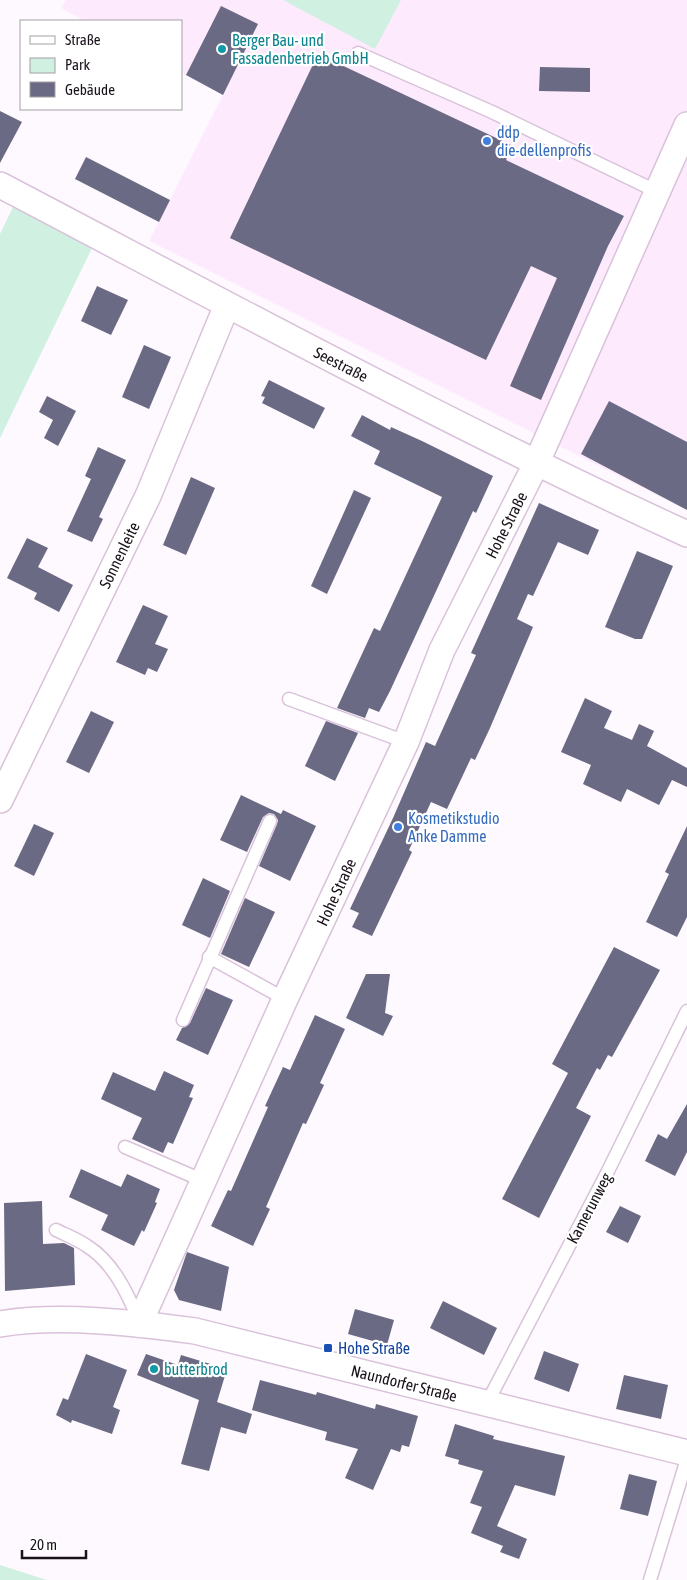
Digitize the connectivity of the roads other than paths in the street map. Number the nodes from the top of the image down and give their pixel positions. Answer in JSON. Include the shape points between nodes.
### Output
{"nodes":[{"id":1,"x":358,"y":53,"type":"dead end"},
{"id":2,"x":687,"y":125,"type":"edge"},
{"id":3,"x":0,"y":185,"type":"edge"},
{"id":4,"x":658,"y":192,"type":"junction"},
{"id":5,"x":227,"y":305,"type":"junction"},
{"id":6,"x":536,"y":464,"type":"junction"},
{"id":7,"x":687,"y":534,"type":"edge"},
{"id":8,"x":289,"y":699,"type":"dead end"},
{"id":9,"x":406,"y":742,"type":"junction"},
{"id":10,"x":0,"y":800,"type":"edge"},
{"id":11,"x":270,"y":821,"type":"dead end"},
{"id":12,"x":209,"y":957,"type":"junction"},
{"id":13,"x":286,"y":999,"type":"junction"},
{"id":14,"x":687,"y":1011,"type":"edge"},
{"id":15,"x":183,"y":1020,"type":"dead end"},
{"id":16,"x":125,"y":1147,"type":"dead end"},
{"id":17,"x":204,"y":1181,"type":"junction"},
{"id":18,"x":56,"y":1230,"type":"dead end"},
{"id":19,"x":0,"y":1324,"type":"edge"},
{"id":20,"x":140,"y":1324,"type":"junction"},
{"id":21,"x":487,"y":1403,"type":"junction"},
{"id":22,"x":687,"y":1453,"type":"edge"},
{"id":23,"x":687,"y":1459,"type":"edge"},
{"id":24,"x":650,"y":1580,"type":"edge"}],
"edges":[{"from":1,"to":4,"type":"lane","via":[[492,112]]},
{"from":2,"to":4,"type":"street","name":"Hohe Straße"},
{"from":3,"to":5,"type":"street","name":"Seestraße"},
{"from":4,"to":6,"type":"street","name":"Hohe Straße"},
{"from":5,"to":6,"type":"street","name":"Seestraße"},
{"from":5,"to":10,"type":"street","name":"Sonnenleite","via":[[148,496]]},
{"from":6,"to":7,"type":"street","name":"Seestraße"},
{"from":6,"to":9,"type":"street","name":"Hohe Straße","via":[[442,650]]},
{"from":8,"to":9,"type":"lane"},
{"from":9,"to":13,"type":"street","name":"Hohe Straße"},
{"from":11,"to":12,"type":"lane"},
{"from":12,"to":13,"type":"lane"},
{"from":12,"to":15,"type":"lane"},
{"from":13,"to":17,"type":"street","name":"Hohe Straße"},
{"from":14,"to":21,"type":"lane","name":"Kamerunweg"},
{"from":16,"to":17,"type":"lane"},
{"from":17,"to":20,"type":"street","name":"Hohe Straße"},
{"from":18,"to":20,"type":"lane","via":[[88,1246],[115,1274],[126,1290]]},
{"from":19,"to":20,"type":"street","name":"Naundorfer Straße","via":[[24,1320]]},
{"from":20,"to":21,"type":"street","name":"Naundorfer Straße","via":[[196,1331]]},
{"from":21,"to":22,"type":"street","name":"Naundorfer Straße"},
{"from":23,"to":24,"type":"lane"}]}
